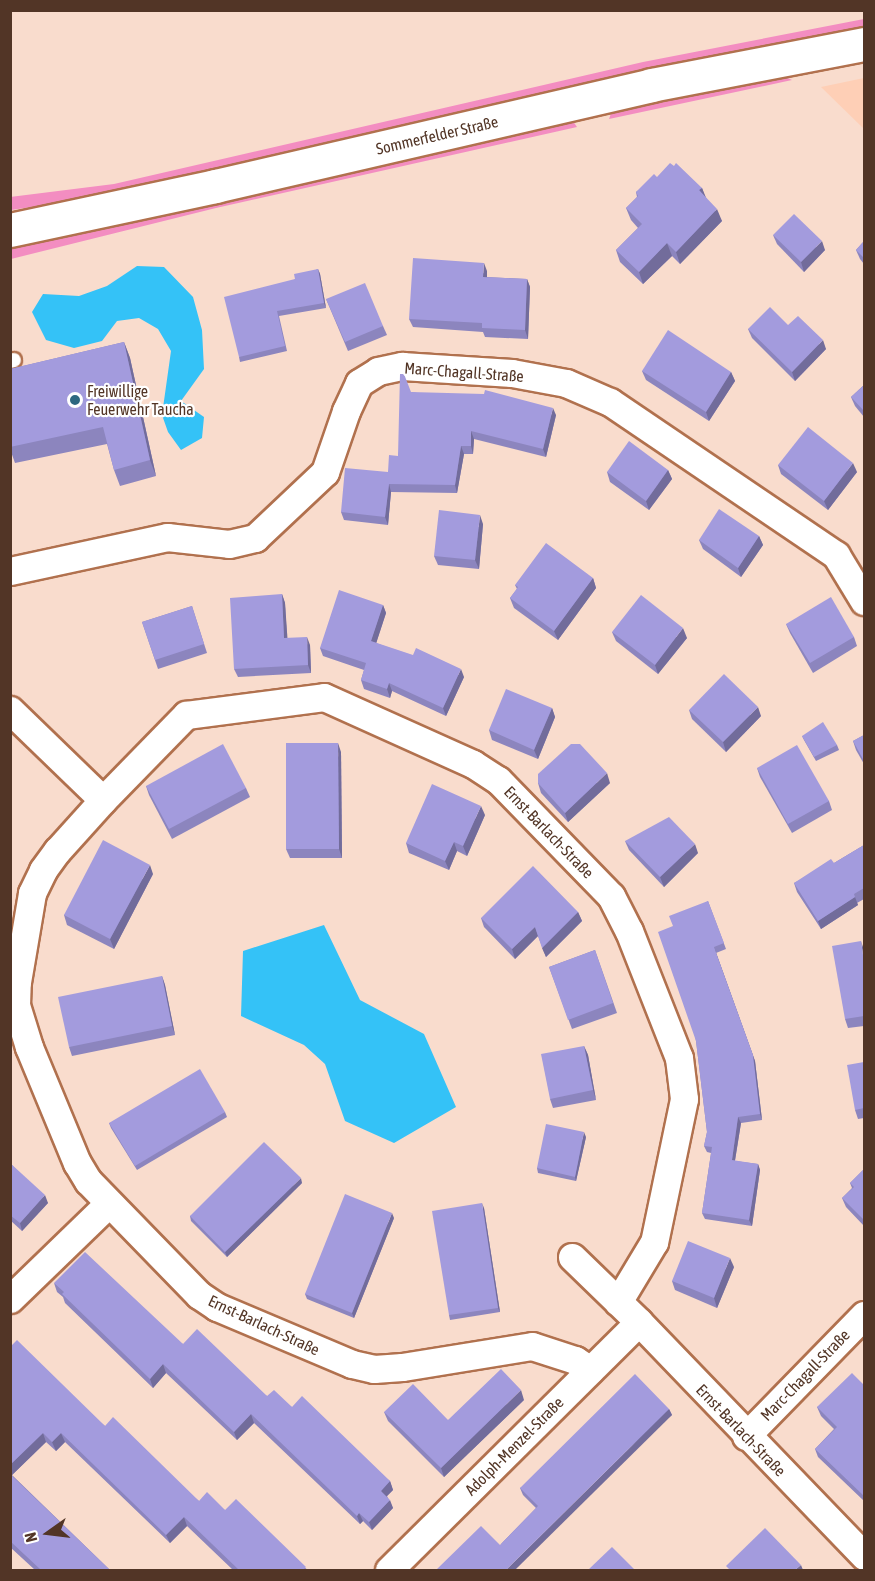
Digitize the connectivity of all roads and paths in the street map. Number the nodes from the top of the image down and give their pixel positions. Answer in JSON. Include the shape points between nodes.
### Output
{"nodes":[{"id":1,"x":864,"y":44,"type":"edge"},
{"id":2,"x":10,"y":230,"type":"edge"},
{"id":3,"x":10,"y":571,"type":"edge"},
{"id":4,"x":864,"y":601,"type":"edge"},
{"id":5,"x":10,"y":710,"type":"edge"},
{"id":6,"x":103,"y":800,"type":"junction"},
{"id":7,"x":20,"y":1050,"type":"edge"},
{"id":8,"x":108,"y":1204,"type":"junction"},
{"id":9,"x":572,"y":1257,"type":"dead end"},
{"id":10,"x":10,"y":1299,"type":"edge"},
{"id":11,"x":618,"y":1302,"type":"junction"},
{"id":12,"x":864,"y":1315,"type":"edge"},
{"id":13,"x":639,"y":1322,"type":"junction"},
{"id":14,"x":590,"y":1370,"type":"junction"},
{"id":15,"x":746,"y":1436,"type":"junction"},
{"id":16,"x":864,"y":1556,"type":"edge"},
{"id":17,"x":389,"y":1570,"type":"edge"}],
"edges":[{"from":1,"to":2,"type":"main road","name":"Sommerfelder Straße","via":[[651,85]]},
{"from":3,"to":4,"type":"street","name":"Marc-Chagall-Straße","via":[[167,537],[229,544],[255,538],[325,472],[359,383],[378,370],[402,366],[512,373],[566,383],[610,402],[836,555]]},
{"from":5,"to":6,"type":"street"},
{"from":6,"to":7,"type":"street","name":"Ernst-Barlach-Straße","via":[[50,861],[33,893],[17,982]]},
{"from":6,"to":11,"type":"street","name":"Ernst-Barlach-Straße","via":[[186,715],[324,697],[473,764],[506,787],[611,896],[629,931],[681,1067],[684,1099],[656,1234],[642,1266]]},
{"from":7,"to":8,"type":"street","name":"Ernst-Barlach-Straße","via":[[77,1163]]},
{"from":8,"to":10,"type":"street"},
{"from":8,"to":14,"type":"street","name":"Ernst-Barlach-Straße","via":[[181,1278],[217,1306],[352,1365],[374,1369],[402,1367],[532,1346],[575,1360]]},
{"from":9,"to":11,"type":"street","name":"Ernst-Barlach-Straße"},
{"from":11,"to":13,"type":"street","name":"Ernst-Barlach-Straße"},
{"from":12,"to":15,"type":"street","name":"Marc-Chagall-Straße"},
{"from":13,"to":14,"type":"street","name":"Adolph-Menzel-Straße"},
{"from":13,"to":15,"type":"street","name":"Ernst-Barlach-Straße"},
{"from":14,"to":17,"type":"street","name":"Adolph-Menzel-Straße"},
{"from":15,"to":16,"type":"street","name":"Ernst-Barlach-Straße"}]}
